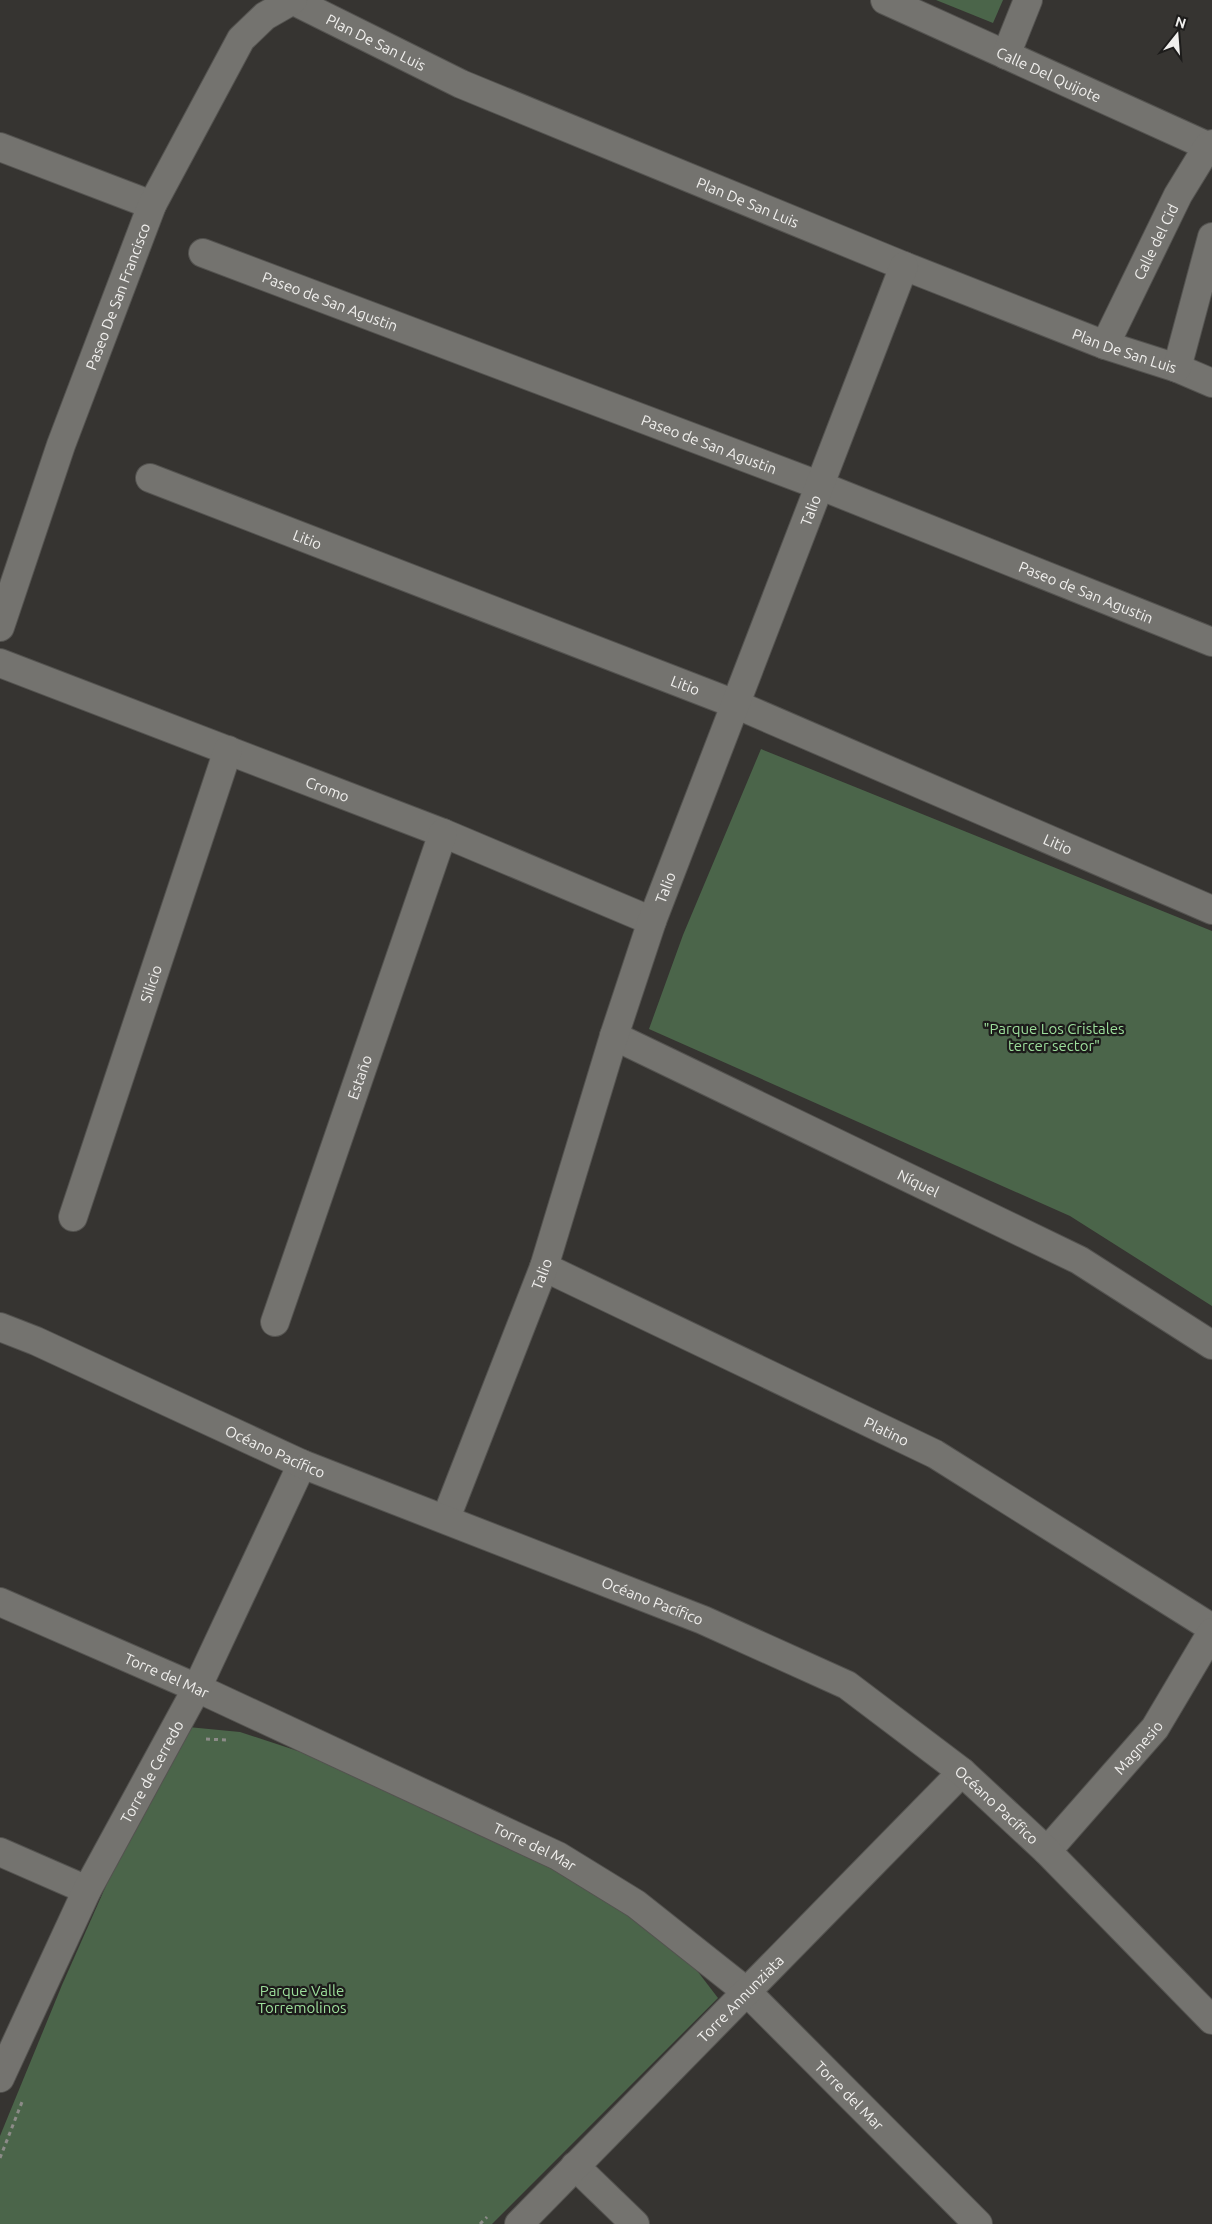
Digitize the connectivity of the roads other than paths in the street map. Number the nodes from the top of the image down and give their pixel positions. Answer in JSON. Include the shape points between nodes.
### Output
{"nodes":[{"id":1,"x":293,"y":0,"type":"edge"},
{"id":2,"x":885,"y":0,"type":"edge"},
{"id":3,"x":1028,"y":0,"type":"edge"},
{"id":4,"x":1006,"y":56,"type":"junction"},
{"id":5,"x":1210,"y":146,"type":"edge"},
{"id":6,"x":0,"y":147,"type":"edge"},
{"id":7,"x":152,"y":205,"type":"junction"},
{"id":8,"x":1212,"y":237,"type":"edge"},
{"id":9,"x":203,"y":253,"type":"dead end"},
{"id":10,"x":904,"y":266,"type":"junction"},
{"id":11,"x":1105,"y":345,"type":"junction"},
{"id":12,"x":1177,"y":368,"type":"junction"},
{"id":13,"x":1212,"y":383,"type":"edge"},
{"id":14,"x":150,"y":478,"type":"dead end"},
{"id":15,"x":821,"y":486,"type":"junction"},
{"id":16,"x":0,"y":627,"type":"edge"},
{"id":17,"x":1212,"y":642,"type":"edge"},
{"id":18,"x":0,"y":664,"type":"edge"},
{"id":19,"x":735,"y":704,"type":"junction"},
{"id":20,"x":228,"y":750,"type":"junction"},
{"id":21,"x":443,"y":833,"type":"junction"},
{"id":22,"x":1212,"y":910,"type":"edge"},
{"id":23,"x":652,"y":921,"type":"junction"},
{"id":24,"x":614,"y":1036,"type":"junction"},
{"id":25,"x":73,"y":1217,"type":"dead end"},
{"id":26,"x":544,"y":1267,"type":"junction"},
{"id":27,"x":275,"y":1322,"type":"dead end"},
{"id":28,"x":0,"y":1327,"type":"edge"},
{"id":29,"x":1212,"y":1345,"type":"edge"},
{"id":30,"x":302,"y":1464,"type":"junction"},
{"id":31,"x":446,"y":1518,"type":"junction"},
{"id":32,"x":0,"y":1602,"type":"edge"},
{"id":33,"x":1212,"y":1630,"type":"edge"},
{"id":34,"x":197,"y":1688,"type":"junction"},
{"id":35,"x":962,"y":1772,"type":"junction"},
{"id":36,"x":1047,"y":1851,"type":"junction"},
{"id":37,"x":0,"y":1852,"type":"edge"},
{"id":38,"x":87,"y":1890,"type":"junction"},
{"id":39,"x":747,"y":1992,"type":"junction"},
{"id":40,"x":1211,"y":2016,"type":"edge"},
{"id":41,"x":0,"y":2078,"type":"edge"},
{"id":42,"x":575,"y":2166,"type":"junction"},
{"id":43,"x":519,"y":2224,"type":"edge"},
{"id":44,"x":635,"y":2224,"type":"edge"},
{"id":45,"x":978,"y":2224,"type":"edge"}],
"edges":[{"from":1,"to":7,"type":"street","name":"Paseo De San Francisco","via":[[265,16],[241,38]]},
{"from":1,"to":10,"type":"street","name":"Plan De San Luis","via":[[461,84]]},
{"from":2,"to":4,"type":"street","name":"Calle Del Quijote"},
{"from":3,"to":4,"type":"street"},
{"from":4,"to":5,"type":"street","name":"Calle Del Quijote"},
{"from":5,"to":11,"type":"street","name":"Calle del Cid","via":[[1178,195]]},
{"from":6,"to":7,"type":"street"},
{"from":7,"to":16,"type":"street","name":"Paseo De San Francisco","via":[[61,445]]},
{"from":8,"to":12,"type":"street"},
{"from":9,"to":15,"type":"street","name":"Paseo de San Agustin"},
{"from":10,"to":11,"type":"street","name":"Plan De San Luis"},
{"from":10,"to":15,"type":"street","name":"Talio"},
{"from":11,"to":12,"type":"street","name":"Plan De San Luis"},
{"from":12,"to":13,"type":"street","name":"Plan De San Luis"},
{"from":14,"to":19,"type":"street","name":"Litio"},
{"from":15,"to":17,"type":"street","name":"Paseo de San Agustin"},
{"from":15,"to":19,"type":"street","name":"Talio"},
{"from":18,"to":20,"type":"street","name":"Cromo"},
{"from":19,"to":22,"type":"street","name":"Litio"},
{"from":19,"to":23,"type":"street","name":"Talio"},
{"from":20,"to":21,"type":"street","name":"Cromo"},
{"from":20,"to":25,"type":"street","name":"Silicio"},
{"from":21,"to":23,"type":"street","name":"Cromo"},
{"from":21,"to":27,"type":"street","name":"Estaño"},
{"from":23,"to":24,"type":"street","name":"Talio"},
{"from":24,"to":26,"type":"street","name":"Talio"},
{"from":24,"to":29,"type":"street","name":"Níquel","via":[[1079,1260]]},
{"from":26,"to":31,"type":"street","name":"Talio"},
{"from":26,"to":33,"type":"street","name":"Platino","via":[[935,1454]]},
{"from":28,"to":30,"type":"street","name":"Océano Pacífico"},
{"from":30,"to":31,"type":"street","name":"Océano Pacífico"},
{"from":30,"to":34,"type":"street","name":"Torre de Cerredo"},
{"from":31,"to":35,"type":"street","name":"Océano Pacífico","via":[[703,1620],[848,1685]]},
{"from":32,"to":34,"type":"street","name":"Torre del Mar"},
{"from":33,"to":36,"type":"street","name":"Magnesio","via":[[1155,1728]]},
{"from":34,"to":38,"type":"street","name":"Torre de Cerredo"},
{"from":34,"to":39,"type":"street","name":"Torre del Mar","via":[[558,1856],[636,1904]]},
{"from":35,"to":36,"type":"street","name":"Océano Pacífico"},
{"from":35,"to":39,"type":"street","name":"Torre Annunziata"},
{"from":36,"to":40,"type":"street","name":"Océano Pacífico"},
{"from":37,"to":38,"type":"street"},
{"from":38,"to":41,"type":"street","name":"Torre de Cerredo"},
{"from":39,"to":42,"type":"street","name":"Torre Annunziata"},
{"from":39,"to":45,"type":"street","name":"Torre del Mar"},
{"from":42,"to":43,"type":"street","name":"Torre Annunziata"},
{"from":42,"to":44,"type":"street"}]}
